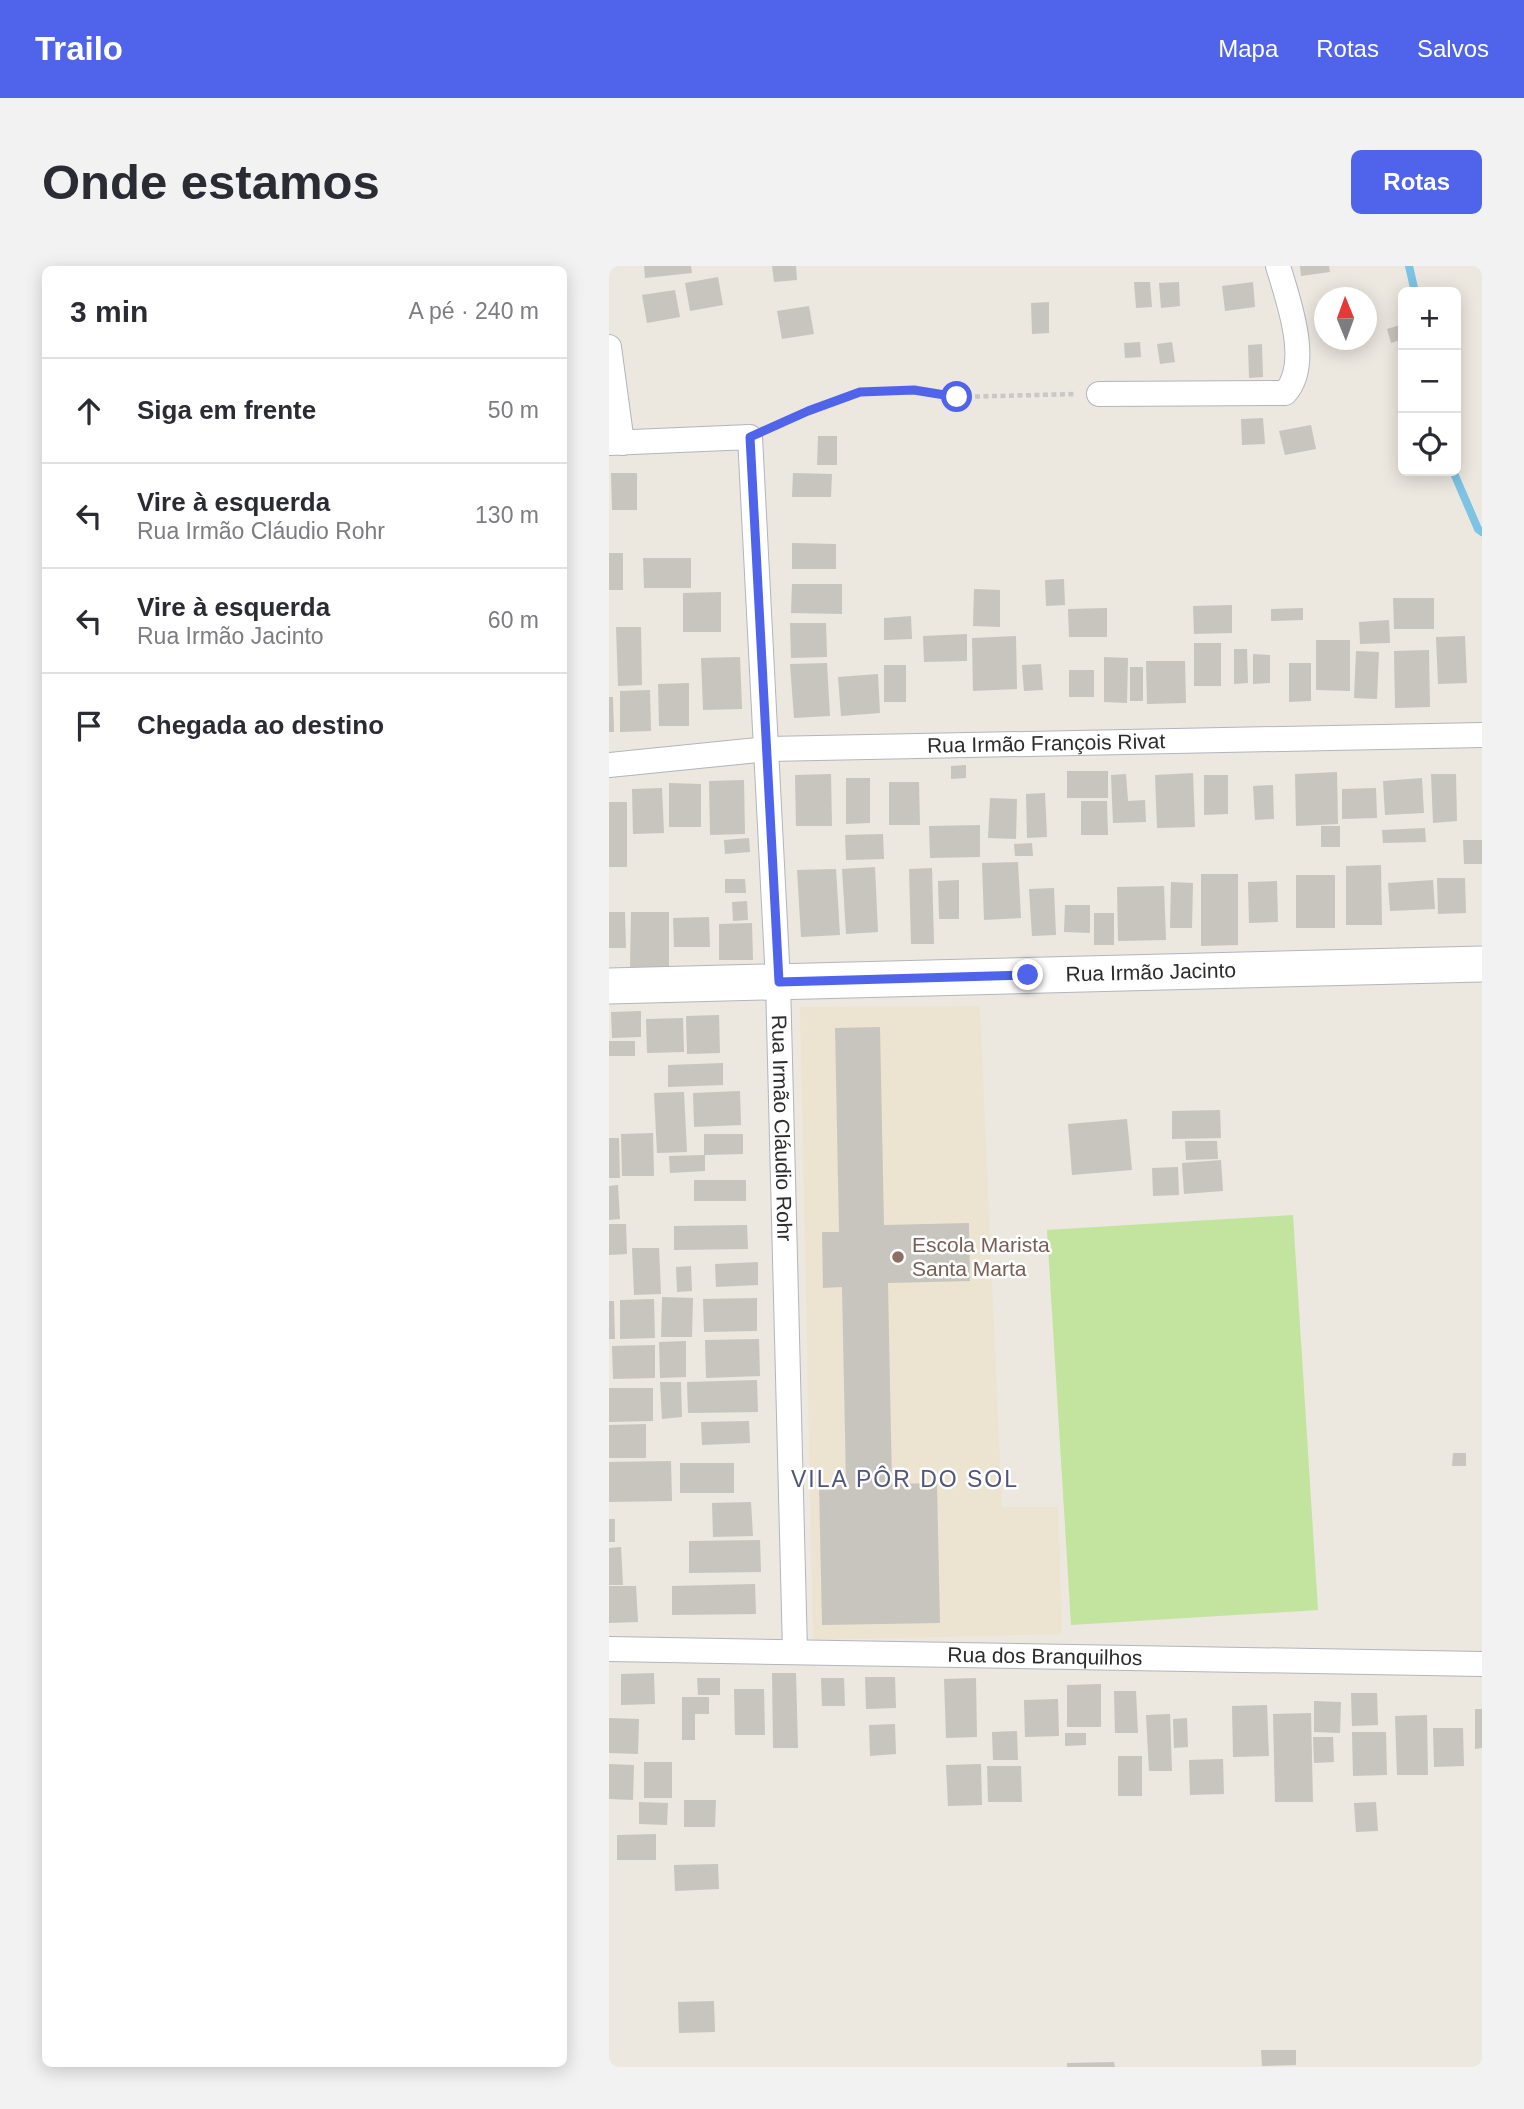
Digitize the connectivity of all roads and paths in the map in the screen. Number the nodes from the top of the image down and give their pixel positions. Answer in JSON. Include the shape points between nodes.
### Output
{"nodes":[{"id":1,"x":1278,"y":266,"type":"edge"},
{"id":2,"x":609,"y":347,"type":"edge"},
{"id":3,"x":1099,"y":394,"type":"joint"},
{"id":4,"x":750,"y":437,"type":"junction"},
{"id":5,"x":616,"y":443,"type":"edge"},
{"id":6,"x":1482,"y":735,"type":"edge"},
{"id":7,"x":768,"y":749,"type":"junction"},
{"id":8,"x":609,"y":765,"type":"edge"},
{"id":9,"x":1482,"y":964,"type":"edge"},
{"id":10,"x":779,"y":982,"type":"junction"},
{"id":11,"x":609,"y":986,"type":"edge"},
{"id":12,"x":609,"y":1649,"type":"edge"},
{"id":13,"x":795,"y":1652,"type":"junction"},
{"id":14,"x":1482,"y":1664,"type":"edge"}],
"edges":[{"from":1,"to":3,"type":"street","via":[[1293,316],[1298,370],[1285,393]]},
{"from":2,"to":5,"type":"street"},
{"from":3,"to":4,"type":"path","via":[[957,397],[914,390],[860,392]]},
{"from":4,"to":5,"type":"street"},
{"from":4,"to":7,"type":"street","name":"Rua Irmão Cláudio Rohr"},
{"from":6,"to":7,"type":"street","name":"Rua Irmão François Rivat"},
{"from":7,"to":8,"type":"street","name":"Rua Irmão François Rivat"},
{"from":7,"to":10,"type":"street","name":"Rua Irmão Cláudio Rohr"},
{"from":9,"to":10,"type":"street","name":"Rua Irmão Jacinto"},
{"from":10,"to":11,"type":"street","name":"Rua Irmão Jacinto"},
{"from":10,"to":13,"type":"street","name":"Rua Irmão Cláudio Rohr"},
{"from":12,"to":13,"type":"street","name":"Rua dos Branquilhos"},
{"from":13,"to":14,"type":"street","name":"Rua dos Branquilhos"}]}
